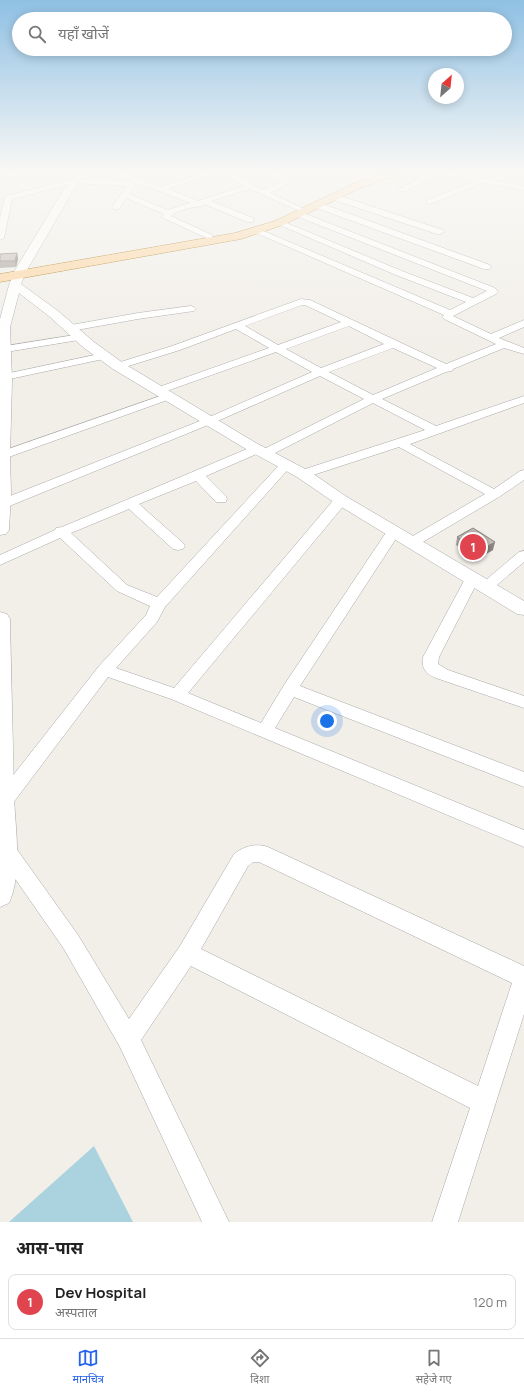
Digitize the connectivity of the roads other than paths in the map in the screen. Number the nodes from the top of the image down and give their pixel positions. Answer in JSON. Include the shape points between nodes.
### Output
{"nodes":[{"id":1,"x":42,"y":229,"type":"edge"},
{"id":2,"x":193,"y":229,"type":"edge"},
{"id":3,"x":242,"y":229,"type":"edge"},
{"id":4,"x":262,"y":229,"type":"edge"},
{"id":5,"x":293,"y":229,"type":"edge"},
{"id":6,"x":344,"y":229,"type":"edge"},
{"id":7,"x":383,"y":229,"type":"edge"},
{"id":8,"x":431,"y":229,"type":"edge"},
{"id":9,"x":256,"y":231,"type":"junction"},
{"id":10,"x":440,"y":232,"type":"dead end"},
{"id":11,"x":209,"y":237,"type":"junction"},
{"id":12,"x":487,"y":267,"type":"dead end"},
{"id":13,"x":0,"y":273,"type":"edge"},
{"id":14,"x":19,"y":277,"type":"junction"},
{"id":15,"x":0,"y":278,"type":"edge"},
{"id":16,"x":474,"y":302,"type":"junction"},
{"id":17,"x":191,"y":309,"type":"dead end"},
{"id":18,"x":450,"y":314,"type":"junction"},
{"id":19,"x":348,"y":323,"type":"junction"},
{"id":20,"x":524,"y":323,"type":"edge"},
{"id":21,"x":237,"y":326,"type":"junction"},
{"id":22,"x":2,"y":327,"type":"edge"},
{"id":23,"x":76,"y":333,"type":"junction"},
{"id":24,"x":490,"y":338,"type":"junction"},
{"id":25,"x":393,"y":344,"type":"junction"},
{"id":26,"x":504,"y":344,"type":"junction"},
{"id":27,"x":277,"y":349,"type":"junction"},
{"id":28,"x":2,"y":350,"type":"edge"},
{"id":29,"x":524,"y":351,"type":"edge"},
{"id":30,"x":104,"y":356,"type":"junction"},
{"id":31,"x":118,"y":366,"type":"junction"},
{"id":32,"x":448,"y":369,"type":"junction"},
{"id":33,"x":320,"y":372,"type":"junction"},
{"id":34,"x":4,"y":379,"type":"edge"},
{"id":35,"x":165,"y":393,"type":"junction"},
{"id":36,"x":372,"y":399,"type":"junction"},
{"id":37,"x":524,"y":399,"type":"edge"},
{"id":38,"x":2,"y":404,"type":"edge"},
{"id":39,"x":209,"y":421,"type":"junction"},
{"id":40,"x":436,"y":431,"type":"junction"},
{"id":41,"x":400,"y":443,"type":"junction"},
{"id":42,"x":1,"y":451,"type":"edge"},
{"id":43,"x":261,"y":451,"type":"junction"},
{"id":44,"x":286,"y":465,"type":"junction"},
{"id":45,"x":303,"y":474,"type":"junction"},
{"id":46,"x":524,"y":474,"type":"edge"},
{"id":47,"x":198,"y":476,"type":"junction"},
{"id":48,"x":494,"y":494,"type":"junction"},
{"id":49,"x":2,"y":497,"type":"edge"},
{"id":50,"x":221,"y":499,"type":"dead end"},
{"id":51,"x":341,"y":500,"type":"junction"},
{"id":52,"x":131,"y":504,"type":"junction"},
{"id":53,"x":0,"y":530,"type":"edge"},
{"id":54,"x":61,"y":531,"type":"junction"},
{"id":55,"x":394,"y":531,"type":"junction"},
{"id":56,"x":411,"y":543,"type":"junction"},
{"id":57,"x":178,"y":546,"type":"dead end"},
{"id":58,"x":524,"y":555,"type":"edge"},
{"id":59,"x":0,"y":560,"type":"edge"},
{"id":60,"x":479,"y":583,"type":"junction"},
{"id":61,"x":159,"y":604,"type":"junction"},
{"id":62,"x":524,"y":609,"type":"edge"},
{"id":63,"x":0,"y":618,"type":"edge"},
{"id":64,"x":105,"y":670,"type":"junction"},
{"id":65,"x":1,"y":689,"type":"edge"},
{"id":66,"x":290,"y":689,"type":"junction"},
{"id":67,"x":177,"y":695,"type":"junction"},
{"id":68,"x":524,"y":702,"type":"edge"},
{"id":69,"x":1,"y":719,"type":"edge"},
{"id":70,"x":264,"y":732,"type":"junction"},
{"id":71,"x":524,"y":780,"type":"edge"},
{"id":72,"x":3,"y":802,"type":"junction"},
{"id":73,"x":524,"y":839,"type":"edge"},
{"id":74,"x":6,"y":850,"type":"junction"},
{"id":75,"x":0,"y":895,"type":"edge"},
{"id":76,"x":187,"y":953,"type":"junction"},
{"id":77,"x":524,"y":978,"type":"edge"},
{"id":78,"x":128,"y":1039,"type":"junction"},
{"id":79,"x":484,"y":1102,"type":"junction"},
{"id":80,"x":216,"y":1222,"type":"edge"},
{"id":81,"x":446,"y":1222,"type":"edge"}],
"edges":[{"from":1,"to":14,"type":"street"},
{"from":2,"to":11,"type":"street"},
{"from":3,"to":11,"type":"main road"},
{"from":4,"to":9,"type":"main road"},
{"from":5,"to":16,"type":"street"},
{"from":6,"to":16,"type":"street","via":[[492,290],[493,292]]},
{"from":7,"to":12,"type":"street"},
{"from":8,"to":10,"type":"street"},
{"from":9,"to":14,"type":"main road"},
{"from":9,"to":18,"type":"street"},
{"from":11,"to":14,"type":"main road"},
{"from":13,"to":14,"type":"main road"},
{"from":14,"to":15,"type":"main road"},
{"from":14,"to":22,"type":"street"},
{"from":14,"to":23,"type":"street"},
{"from":16,"to":18,"type":"street"},
{"from":17,"to":23,"type":"street","via":[[138,316]]},
{"from":18,"to":24,"type":"street","via":[[447,318]]},
{"from":19,"to":21,"type":"street","via":[[311,303],[301,302]]},
{"from":19,"to":25,"type":"street"},
{"from":19,"to":27,"type":"street"},
{"from":20,"to":24,"type":"street"},
{"from":21,"to":27,"type":"street"},
{"from":21,"to":31,"type":"street"},
{"from":22,"to":28,"type":"street"},
{"from":23,"to":28,"type":"street"},
{"from":23,"to":30,"type":"street"},
{"from":24,"to":26,"type":"street"},
{"from":25,"to":32,"type":"street"},
{"from":25,"to":33,"type":"street"},
{"from":26,"to":29,"type":"street"},
{"from":26,"to":32,"type":"street"},
{"from":27,"to":33,"type":"street"},
{"from":27,"to":35,"type":"street"},
{"from":28,"to":34,"type":"street"},
{"from":30,"to":31,"type":"street"},
{"from":30,"to":34,"type":"street"},
{"from":31,"to":35,"type":"street"},
{"from":32,"to":36,"type":"street"},
{"from":33,"to":36,"type":"street"},
{"from":33,"to":39,"type":"street"},
{"from":34,"to":38,"type":"street"},
{"from":35,"to":39,"type":"street"},
{"from":35,"to":42,"type":"street"},
{"from":36,"to":40,"type":"street"},
{"from":36,"to":43,"type":"street"},
{"from":37,"to":40,"type":"street"},
{"from":38,"to":42,"type":"street"},
{"from":39,"to":43,"type":"street"},
{"from":39,"to":49,"type":"street"},
{"from":40,"to":41,"type":"street"},
{"from":41,"to":45,"type":"street"},
{"from":41,"to":48,"type":"street"},
{"from":42,"to":49,"type":"street"},
{"from":43,"to":44,"type":"street"},
{"from":43,"to":47,"type":"street"},
{"from":44,"to":45,"type":"street"},
{"from":44,"to":61,"type":"street"},
{"from":45,"to":51,"type":"street"},
{"from":46,"to":48,"type":"street"},
{"from":47,"to":50,"type":"street"},
{"from":47,"to":52,"type":"street"},
{"from":48,"to":56,"type":"street"},
{"from":49,"to":53,"type":"street"},
{"from":51,"to":55,"type":"street"},
{"from":51,"to":67,"type":"street"},
{"from":52,"to":54,"type":"street"},
{"from":52,"to":57,"type":"street"},
{"from":54,"to":59,"type":"street"},
{"from":54,"to":61,"type":"street","via":[[122,588]]},
{"from":55,"to":56,"type":"street"},
{"from":55,"to":66,"type":"street"},
{"from":56,"to":60,"type":"street"},
{"from":58,"to":60,"type":"street"},
{"from":60,"to":62,"type":"street"},
{"from":60,"to":68,"type":"street","via":[[430,664],[433,670],[442,674]]},
{"from":61,"to":64,"type":"street","via":[[152,618]]},
{"from":63,"to":65,"type":"street"},
{"from":64,"to":67,"type":"street"},
{"from":64,"to":72,"type":"street"},
{"from":65,"to":69,"type":"street"},
{"from":66,"to":70,"type":"street"},
{"from":66,"to":71,"type":"street"},
{"from":67,"to":70,"type":"street"},
{"from":69,"to":72,"type":"street"},
{"from":70,"to":73,"type":"street"},
{"from":72,"to":74,"type":"street"},
{"from":74,"to":75,"type":"street"},
{"from":74,"to":78,"type":"street","via":[[71,942]]},
{"from":76,"to":77,"type":"street","via":[[240,860],[253,853],[261,853]]},
{"from":76,"to":78,"type":"street"},
{"from":76,"to":79,"type":"street"},
{"from":77,"to":79,"type":"street"},
{"from":78,"to":80,"type":"street"},
{"from":79,"to":81,"type":"street"}]}
